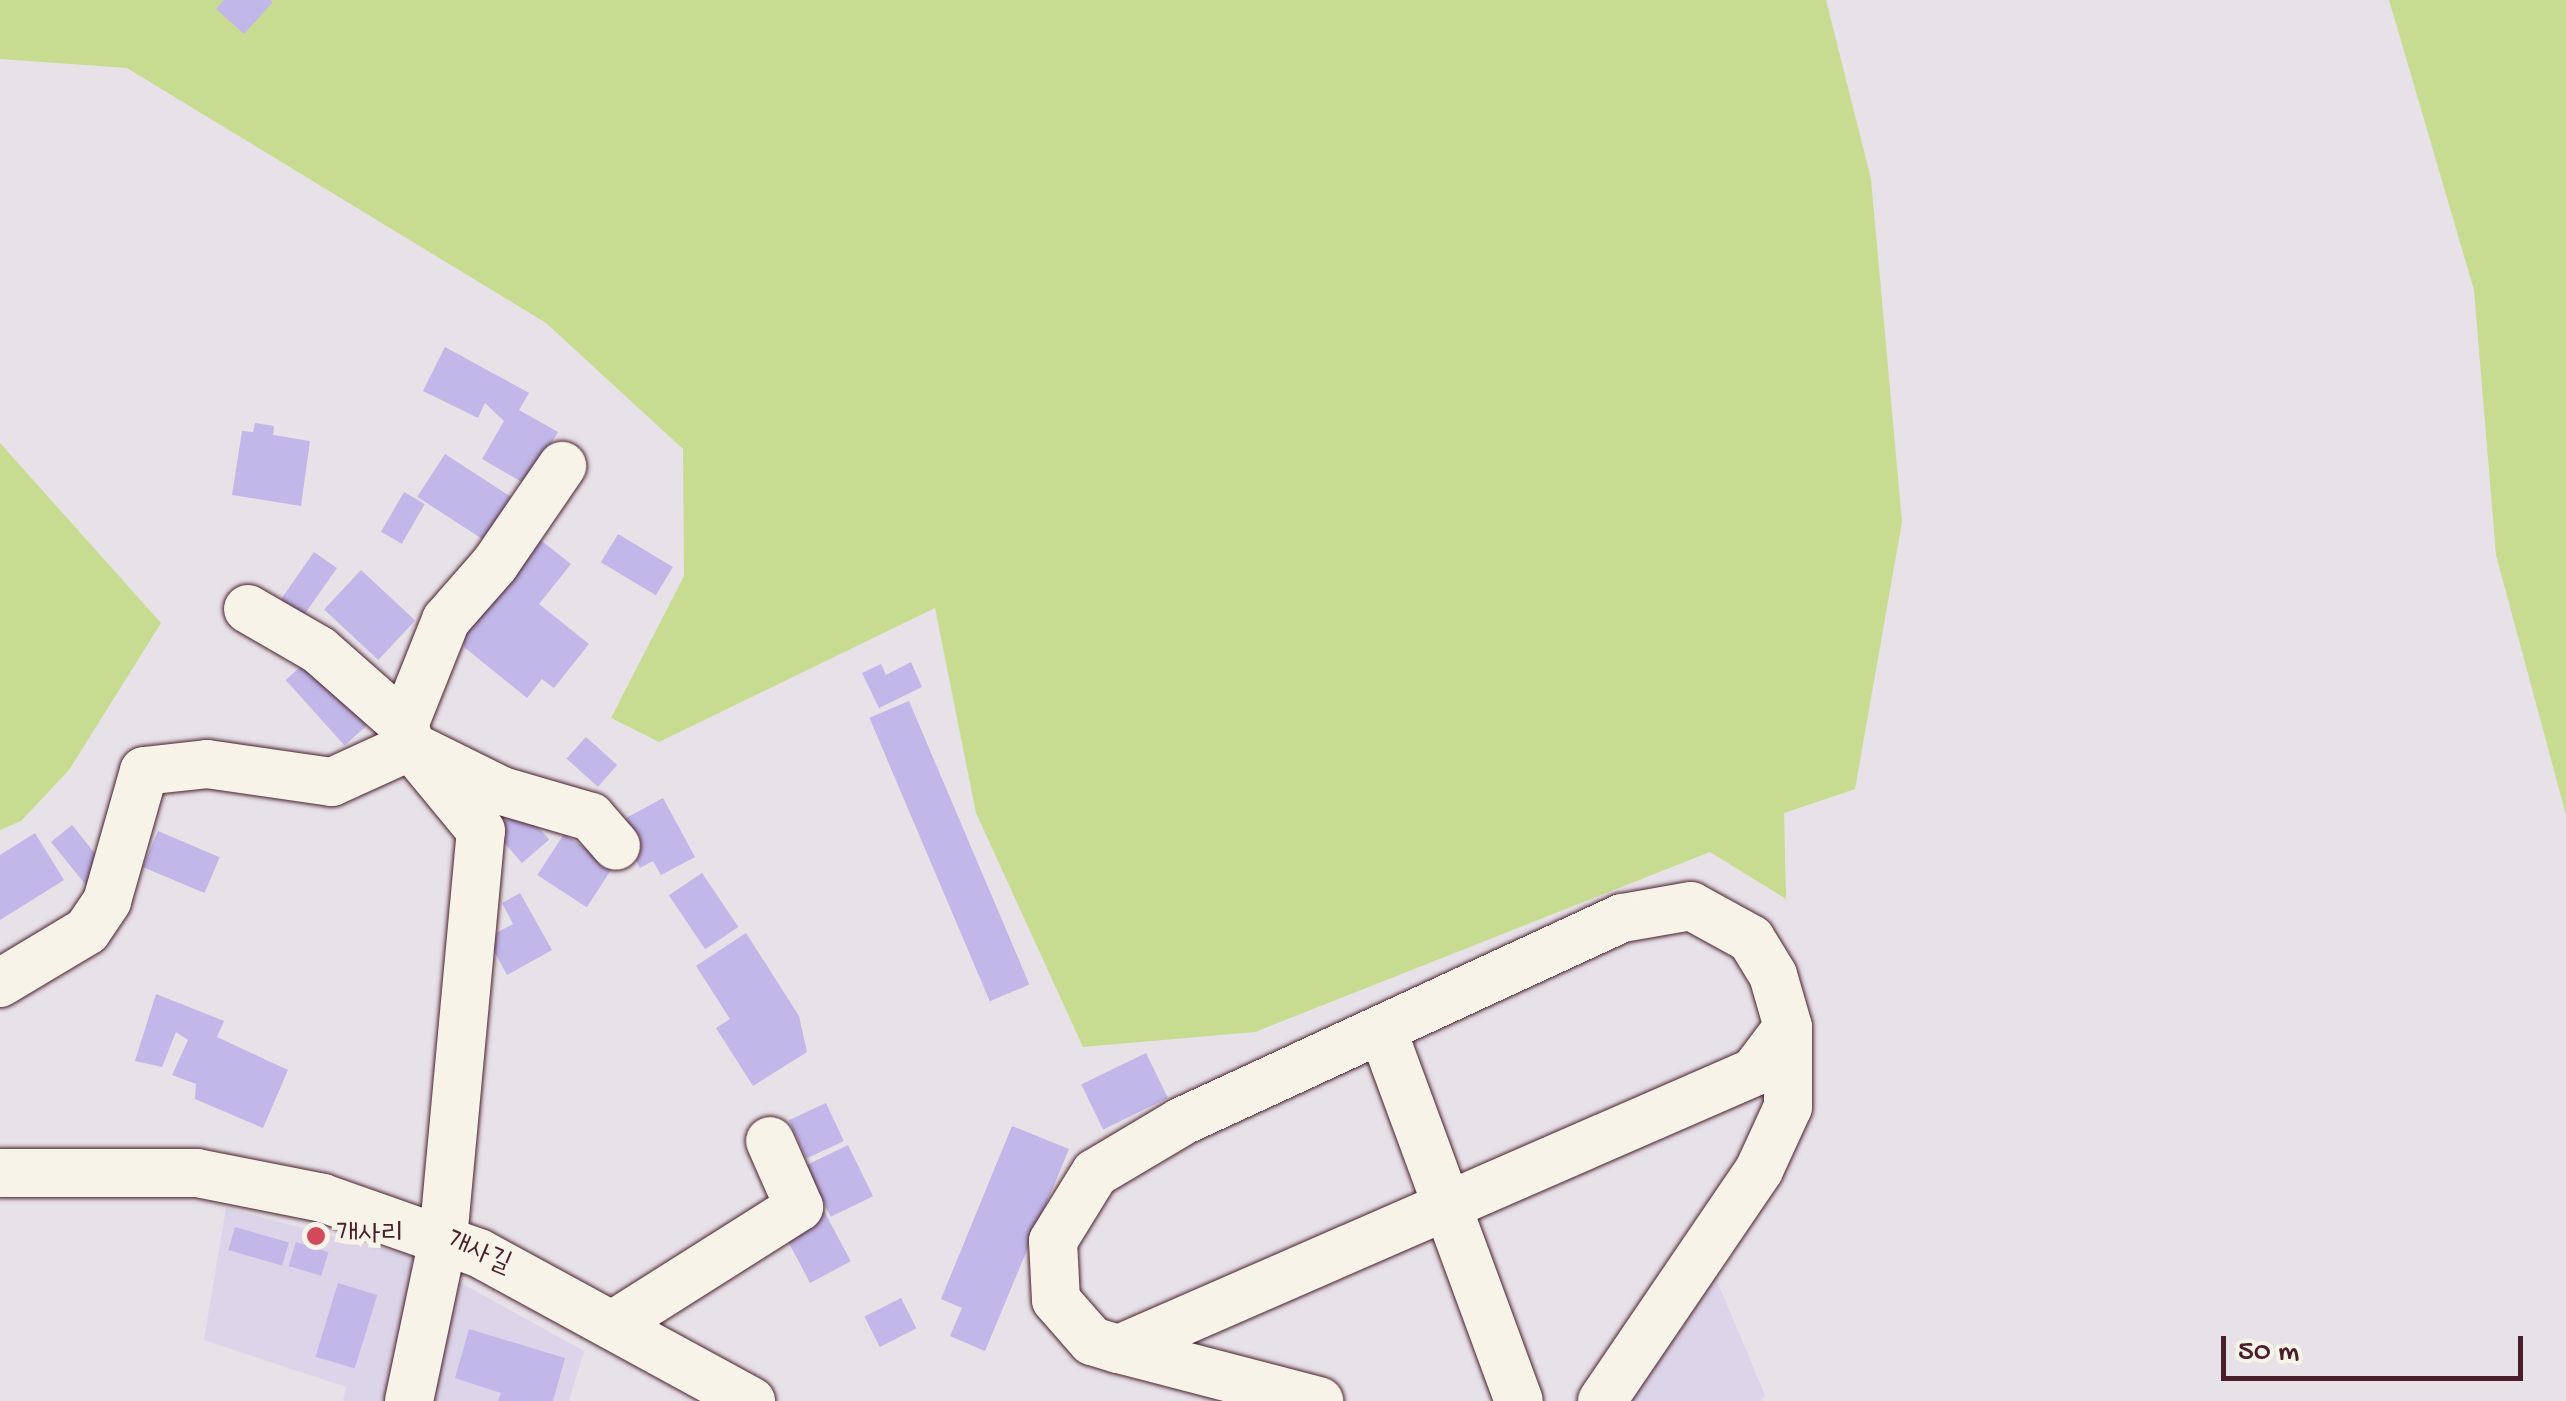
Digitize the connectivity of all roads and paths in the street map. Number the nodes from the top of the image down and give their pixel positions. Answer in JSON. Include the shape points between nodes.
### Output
{"nodes":[{"id":1,"x":562,"y":466,"type":"dead end"},
{"id":2,"x":248,"y":608,"type":"dead end"},
{"id":3,"x":408,"y":736,"type":"junction"},
{"id":4,"x":616,"y":846,"type":"dead end"},
{"id":5,"x":0,"y":983,"type":"edge"},
{"id":6,"x":1788,"y":1027,"type":"junction"},
{"id":7,"x":1382,"y":1028,"type":"junction"},
{"id":8,"x":770,"y":1140,"type":"dead end"},
{"id":9,"x":0,"y":1173,"type":"edge"},
{"id":10,"x":1451,"y":1204,"type":"junction"},
{"id":11,"x":443,"y":1239,"type":"junction"},
{"id":12,"x":614,"y":1324,"type":"junction"},
{"id":13,"x":1119,"y":1348,"type":"junction"},
{"id":14,"x":409,"y":1401,"type":"edge"},
{"id":15,"x":751,"y":1401,"type":"edge"},
{"id":16,"x":1319,"y":1401,"type":"edge"},
{"id":17,"x":1519,"y":1401,"type":"edge"},
{"id":18,"x":1602,"y":1401,"type":"edge"}],
"edges":[{"from":1,"to":3,"type":"street","via":[[495,564],[446,620]]},
{"from":2,"to":3,"type":"street","via":[[319,650]]},
{"from":3,"to":4,"type":"street","via":[[502,791],[591,817]]},
{"from":3,"to":5,"type":"street","via":[[332,782],[207,764],[144,770],[108,901],[87,931]]},
{"from":3,"to":11,"type":"street","via":[[481,831]]},
{"from":6,"to":7,"type":"street","via":[[1773,975],[1750,938],[1691,906],[1622,918]]},
{"from":6,"to":10,"type":"street","via":[[1754,1072]]},
{"from":6,"to":18,"type":"street","via":[[1788,1108],[1759,1170]]},
{"from":7,"to":10,"type":"street"},
{"from":7,"to":13,"type":"street","via":[[1180,1122],[1095,1173],[1053,1241],[1056,1300],[1092,1341]]},
{"from":8,"to":12,"type":"street","via":[[799,1207]]},
{"from":9,"to":11,"type":"street","name":"개사길","via":[[197,1173],[323,1198]]},
{"from":10,"to":13,"type":"street"},
{"from":10,"to":17,"type":"street"},
{"from":11,"to":12,"type":"street","name":"개사길"},
{"from":11,"to":14,"type":"street"},
{"from":12,"to":15,"type":"street","name":"개사길"},
{"from":13,"to":16,"type":"street"}]}
